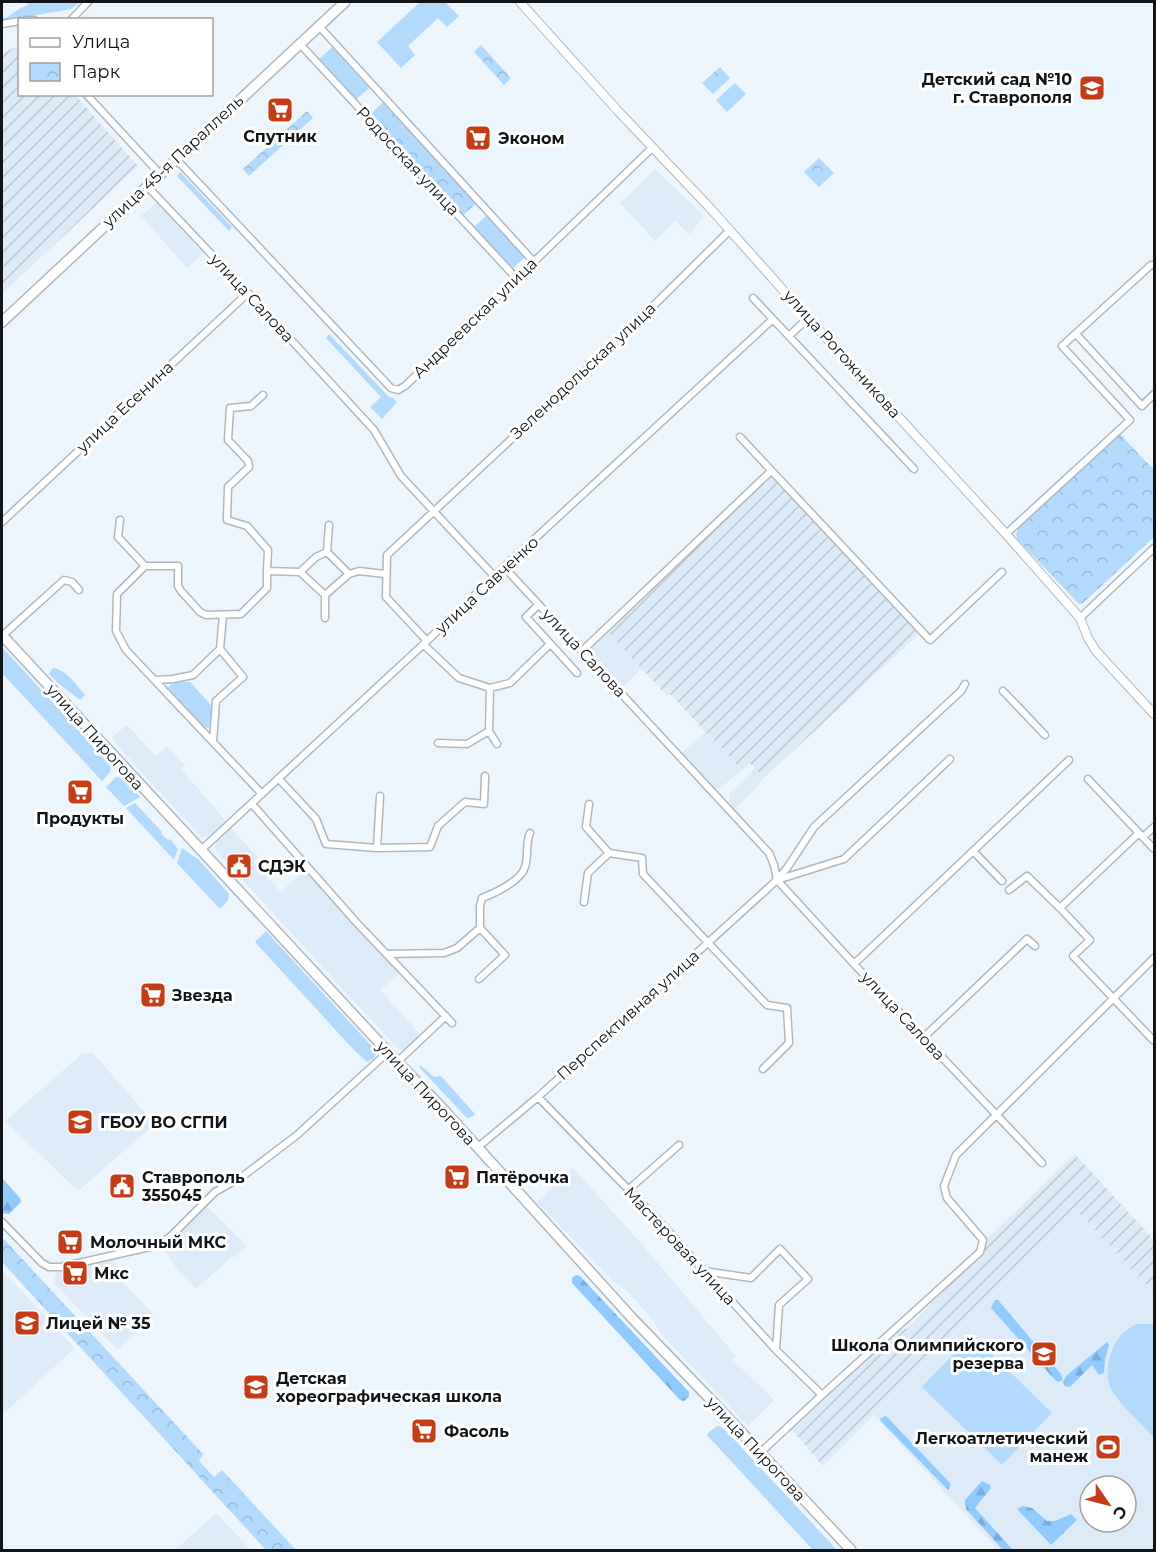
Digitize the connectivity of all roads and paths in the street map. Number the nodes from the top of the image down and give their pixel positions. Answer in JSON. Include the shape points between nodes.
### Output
{"nodes":[{"id":1,"x":88,"y":2,"type":"edge"},
{"id":2,"x":345,"y":2,"type":"edge"},
{"id":3,"x":520,"y":2,"type":"edge"},
{"id":4,"x":73,"y":18,"type":"edge"},
{"id":5,"x":18,"y":21,"type":"edge"},
{"id":6,"x":2,"y":24,"type":"edge"},
{"id":7,"x":318,"y":26,"type":"junction"},
{"id":8,"x":299,"y":44,"type":"junction"},
{"id":9,"x":88,"y":96,"type":"edge"},
{"id":10,"x":654,"y":147,"type":"junction"},
{"id":11,"x":176,"y":159,"type":"junction"},
{"id":12,"x":160,"y":174,"type":"junction"},
{"id":13,"x":147,"y":186,"type":"junction"},
{"id":14,"x":730,"y":230,"type":"junction"},
{"id":15,"x":534,"y":262,"type":"junction"},
{"id":16,"x":1155,"y":265,"type":"edge"},
{"id":17,"x":517,"y":279,"type":"junction"},
{"id":18,"x":248,"y":293,"type":"junction"},
{"id":19,"x":753,"y":298,"type":"dead end"},
{"id":20,"x":808,"y":318,"type":"junction"},
{"id":21,"x":773,"y":319,"type":"junction"},
{"id":22,"x":2,"y":322,"type":"edge"},
{"id":23,"x":1076,"y":334,"type":"junction"},
{"id":24,"x":789,"y":336,"type":"junction"},
{"id":25,"x":1155,"y":394,"type":"edge"},
{"id":26,"x":263,"y":395,"type":"dead end"},
{"id":27,"x":741,"y":437,"type":"dead end"},
{"id":28,"x":914,"y":469,"type":"dead end"},
{"id":29,"x":771,"y":471,"type":"junction"},
{"id":30,"x":434,"y":511,"type":"junction"},
{"id":31,"x":120,"y":520,"type":"dead end"},
{"id":32,"x":2,"y":522,"type":"edge"},
{"id":33,"x":329,"y":525,"type":"dead end"},
{"id":34,"x":1006,"y":534,"type":"junction"},
{"id":35,"x":1155,"y":548,"type":"edge"},
{"id":36,"x":327,"y":552,"type":"junction"},
{"id":37,"x":145,"y":566,"type":"junction"},
{"id":38,"x":504,"y":567,"type":"junction"},
{"id":39,"x":267,"y":571,"type":"junction"},
{"id":40,"x":300,"y":572,"type":"junction"},
{"id":41,"x":1002,"y":572,"type":"dead end"},
{"id":42,"x":349,"y":574,"type":"junction"},
{"id":43,"x":385,"y":574,"type":"junction"},
{"id":44,"x":494,"y":576,"type":"junction"},
{"id":45,"x":79,"y":590,"type":"dead end"},
{"id":46,"x":325,"y":595,"type":"junction"},
{"id":47,"x":538,"y":605,"type":"junction"},
{"id":48,"x":223,"y":615,"type":"junction"},
{"id":49,"x":325,"y":618,"type":"dead end"},
{"id":50,"x":1080,"y":618,"type":"junction"},
{"id":51,"x":2,"y":636,"type":"edge"},
{"id":52,"x":425,"y":643,"type":"junction"},
{"id":53,"x":550,"y":644,"type":"junction"},
{"id":54,"x":220,"y":650,"type":"junction"},
{"id":55,"x":582,"y":651,"type":"junction"},
{"id":56,"x":577,"y":673,"type":"dead end"},
{"id":57,"x":155,"y":680,"type":"junction"},
{"id":58,"x":965,"y":684,"type":"dead end"},
{"id":59,"x":490,"y":688,"type":"junction"},
{"id":60,"x":1003,"y":691,"type":"dead end"},
{"id":61,"x":1155,"y":714,"type":"edge"},
{"id":62,"x":489,"y":731,"type":"junction"},
{"id":63,"x":1046,"y":735,"type":"dead end"},
{"id":64,"x":213,"y":742,"type":"junction"},
{"id":65,"x":438,"y":743,"type":"dead end"},
{"id":66,"x":497,"y":744,"type":"dead end"},
{"id":67,"x":950,"y":759,"type":"dead end"},
{"id":68,"x":1069,"y":760,"type":"dead end"},
{"id":69,"x":485,"y":776,"type":"dead end"},
{"id":70,"x":279,"y":779,"type":"junction"},
{"id":71,"x":1088,"y":779,"type":"dead end"},
{"id":72,"x":262,"y":794,"type":"junction"},
{"id":73,"x":380,"y":796,"type":"dead end"},
{"id":74,"x":252,"y":804,"type":"junction"},
{"id":75,"x":589,"y":804,"type":"dead end"},
{"id":76,"x":1155,"y":827,"type":"edge"},
{"id":77,"x":530,"y":833,"type":"dead end"},
{"id":78,"x":1141,"y":835,"type":"junction"},
{"id":79,"x":376,"y":848,"type":"junction"},
{"id":80,"x":1155,"y":849,"type":"edge"},
{"id":81,"x":200,"y":851,"type":"junction"},
{"id":82,"x":973,"y":851,"type":"junction"},
{"id":83,"x":609,"y":853,"type":"junction"},
{"id":84,"x":777,"y":880,"type":"junction"},
{"id":85,"x":1002,"y":881,"type":"dead end"},
{"id":86,"x":1009,"y":891,"type":"dead end"},
{"id":87,"x":584,"y":902,"type":"dead end"},
{"id":88,"x":1060,"y":908,"type":"junction"},
{"id":89,"x":480,"y":928,"type":"junction"},
{"id":90,"x":708,"y":943,"type":"junction"},
{"id":91,"x":1035,"y":946,"type":"dead end"},
{"id":92,"x":387,"y":954,"type":"junction"},
{"id":93,"x":1155,"y":958,"type":"edge"},
{"id":94,"x":854,"y":964,"type":"junction"},
{"id":95,"x":479,"y":979,"type":"dead end"},
{"id":96,"x":1113,"y":998,"type":"junction"},
{"id":97,"x":446,"y":1016,"type":"junction"},
{"id":98,"x":452,"y":1023,"type":"dead end"},
{"id":99,"x":923,"y":1038,"type":"junction"},
{"id":100,"x":1155,"y":1041,"type":"edge"},
{"id":101,"x":388,"y":1052,"type":"junction"},
{"id":102,"x":397,"y":1062,"type":"junction"},
{"id":103,"x":763,"y":1069,"type":"dead end"},
{"id":104,"x":538,"y":1097,"type":"junction"},
{"id":105,"x":995,"y":1114,"type":"junction"},
{"id":106,"x":679,"y":1145,"type":"dead end"},
{"id":107,"x":477,"y":1148,"type":"junction"},
{"id":108,"x":1042,"y":1163,"type":"dead end"},
{"id":109,"x":628,"y":1190,"type":"junction"},
{"id":110,"x":2,"y":1222,"type":"edge"},
{"id":111,"x":703,"y":1271,"type":"junction"},
{"id":112,"x":776,"y":1350,"type":"junction"},
{"id":113,"x":822,"y":1395,"type":"junction"},
{"id":114,"x":760,"y":1453,"type":"junction"},
{"id":115,"x":851,"y":1551,"type":"edge"}],
"edges":[{"from":1,"to":4,"type":"street"},
{"from":2,"to":7,"type":"main road","name":"улица 45-я Параллель"},
{"from":3,"to":10,"type":"street","name":"улица Рогожникова"},
{"from":5,"to":6,"type":"street"},
{"from":7,"to":8,"type":"main road","name":"улица 45-я Параллель"},
{"from":7,"to":15,"type":"street","name":"Родосская улица"},
{"from":8,"to":11,"type":"main road","name":"улица 45-я Параллель"},
{"from":8,"to":17,"type":"street","name":"Родосская улица"},
{"from":9,"to":12,"type":"street"},
{"from":10,"to":14,"type":"street","name":"улица Рогожникова"},
{"from":10,"to":15,"type":"street","name":"Андреевская улица"},
{"from":11,"to":12,"type":"main road","name":"улица 45-я Параллель"},
{"from":11,"to":17,"type":"street","name":"Андреевская улица","via":[[391,388],[405,386]]},
{"from":12,"to":13,"type":"main road","name":"улица 45-я Параллель"},
{"from":13,"to":18,"type":"street","name":"улица Салова"},
{"from":13,"to":22,"type":"main road","name":"улица 45-я Параллель"},
{"from":14,"to":20,"type":"street","name":"улица Рогожникова"},
{"from":14,"to":30,"type":"street","name":"Зеленодольская улица"},
{"from":15,"to":17,"type":"street","name":"Андреевская улица"},
{"from":16,"to":23,"type":"street"},
{"from":18,"to":30,"type":"street","name":"улица Салова","via":[[374,430],[401,476]]},
{"from":18,"to":32,"type":"street","name":"улица Есенина"},
{"from":19,"to":21,"type":"street"},
{"from":20,"to":24,"type":"street"},
{"from":20,"to":34,"type":"street","name":"улица Рогожникова"},
{"from":21,"to":24,"type":"street"},
{"from":21,"to":38,"type":"street","name":"улица Савченко"},
{"from":23,"to":25,"type":"street","via":[[1142,406]]},
{"from":23,"to":34,"type":"street","via":[[1062,346],[1130,420]]},
{"from":24,"to":28,"type":"street"},
{"from":26,"to":39,"type":"street","via":[[251,406],[230,408],[228,440],[248,461],[249,468],[228,487],[227,520],[247,526],[268,550]]},
{"from":27,"to":29,"type":"street"},
{"from":29,"to":41,"type":"street","via":[[930,640]]},
{"from":29,"to":55,"type":"street"},
{"from":30,"to":43,"type":"street","name":"Зеленодольская улица","via":[[387,555]]},
{"from":30,"to":44,"type":"street","name":"улица Салова"},
{"from":31,"to":37,"type":"street","via":[[118,537]]},
{"from":33,"to":36,"type":"street"},
{"from":34,"to":50,"type":"street","name":"улица Рогожникова"},
{"from":35,"to":50,"type":"street"},
{"from":36,"to":40,"type":"street"},
{"from":36,"to":42,"type":"street"},
{"from":37,"to":48,"type":"street","via":[[178,566],[178,586],[200,612]]},
{"from":37,"to":57,"type":"street","via":[[117,594],[116,631],[126,650]]},
{"from":38,"to":44,"type":"street","name":"улица Савченко"},
{"from":38,"to":47,"type":"street","name":"улица Салова"},
{"from":39,"to":40,"type":"street"},
{"from":39,"to":48,"type":"street","via":[[267,588],[241,614]]},
{"from":40,"to":46,"type":"street"},
{"from":42,"to":43,"type":"street"},
{"from":42,"to":46,"type":"street"},
{"from":43,"to":52,"type":"street","via":[[386,597]]},
{"from":44,"to":52,"type":"street","name":"улица Савченко"},
{"from":45,"to":51,"type":"street","via":[[64,580]]},
{"from":46,"to":49,"type":"street"},
{"from":47,"to":53,"type":"street","via":[[526,617]]},
{"from":47,"to":55,"type":"street","name":"улица Салова"},
{"from":48,"to":54,"type":"street"},
{"from":50,"to":61,"type":"street","name":"улица Рогожникова","via":[[1096,651]]},
{"from":51,"to":81,"type":"main road","name":"улица Пирогова"},
{"from":52,"to":59,"type":"street","via":[[459,678]]},
{"from":52,"to":70,"type":"street","name":"улица Савченко"},
{"from":53,"to":56,"type":"street"},
{"from":53,"to":59,"type":"street","via":[[510,683]]},
{"from":54,"to":57,"type":"street","via":[[193,675]]},
{"from":54,"to":64,"type":"street","via":[[243,676],[216,701]]},
{"from":55,"to":84,"type":"street","name":"улица Салова","via":[[769,853]]},
{"from":57,"to":64,"type":"street"},
{"from":58,"to":84,"type":"street","name":"Перспективная улица","via":[[814,827]]},
{"from":59,"to":62,"type":"street"},
{"from":60,"to":63,"type":"street"},
{"from":62,"to":65,"type":"street","via":[[467,744]]},
{"from":62,"to":66,"type":"street"},
{"from":64,"to":72,"type":"street"},
{"from":67,"to":84,"type":"street","name":"Перспективная улица","via":[[844,859]]},
{"from":68,"to":82,"type":"street"},
{"from":69,"to":79,"type":"street","via":[[484,804],[465,802],[438,826],[430,847]]},
{"from":70,"to":72,"type":"street","name":"улица Савченко"},
{"from":70,"to":79,"type":"street","via":[[316,819],[326,844]]},
{"from":71,"to":78,"type":"street"},
{"from":72,"to":74,"type":"street","name":"улица Савченко"},
{"from":73,"to":79,"type":"street"},
{"from":74,"to":81,"type":"street","name":"улица Савченко"},
{"from":74,"to":92,"type":"street"},
{"from":75,"to":83,"type":"street","via":[[586,827]]},
{"from":76,"to":78,"type":"street"},
{"from":77,"to":89,"type":"street","via":[[525,868],[513,882],[482,898]]},
{"from":78,"to":80,"type":"street"},
{"from":78,"to":88,"type":"street"},
{"from":81,"to":101,"type":"main road","name":"улица Пирогова"},
{"from":82,"to":85,"type":"street"},
{"from":82,"to":94,"type":"street"},
{"from":83,"to":87,"type":"street","via":[[588,873]]},
{"from":83,"to":90,"type":"street","via":[[642,858],[643,874]]},
{"from":84,"to":90,"type":"street","name":"Перспективная улица"},
{"from":84,"to":94,"type":"street","name":"улица Салова"},
{"from":86,"to":88,"type":"street","via":[[1027,876]]},
{"from":88,"to":96,"type":"street","via":[[1090,940],[1073,956]]},
{"from":89,"to":92,"type":"street","via":[[457,948],[444,953]]},
{"from":89,"to":95,"type":"street","via":[[505,955]]},
{"from":90,"to":103,"type":"street","via":[[767,1005],[787,1008],[789,1043]]},
{"from":90,"to":104,"type":"street","name":"Перспективная улица"},
{"from":91,"to":99,"type":"street","via":[[1027,939]]},
{"from":92,"to":97,"type":"street"},
{"from":93,"to":96,"type":"street"},
{"from":94,"to":99,"type":"street","name":"улица Салова"},
{"from":96,"to":100,"type":"street"},
{"from":96,"to":105,"type":"street"},
{"from":97,"to":98,"type":"street"},
{"from":97,"to":102,"type":"street"},
{"from":99,"to":105,"type":"street","name":"улица Салова"},
{"from":101,"to":102,"type":"main road","name":"улица Пирогова"},
{"from":101,"to":110,"type":"street","via":[[297,1135],[215,1192],[169,1238],[154,1246],[49,1267],[34,1257]]},
{"from":102,"to":107,"type":"main road","name":"улица Пирогова"},
{"from":104,"to":107,"type":"street","name":"Перспективная улица"},
{"from":104,"to":109,"type":"street","name":"Мастеровая улица"},
{"from":105,"to":108,"type":"street","name":"улица Салова"},
{"from":105,"to":113,"type":"street","via":[[956,1155],[944,1186],[947,1198],[983,1240],[980,1252]]},
{"from":106,"to":109,"type":"street"},
{"from":107,"to":114,"type":"main road","name":"улица Пирогова"},
{"from":109,"to":111,"type":"street","name":"Мастеровая улица"},
{"from":111,"to":112,"type":"street","name":"Мастеровая улица"},
{"from":111,"to":112,"type":"street","via":[[751,1278],[780,1250],[808,1279],[779,1305]]},
{"from":112,"to":113,"type":"street","name":"Мастеровая улица"},
{"from":113,"to":114,"type":"street"},
{"from":114,"to":115,"type":"main road","name":"улица Пирогова"}]}
